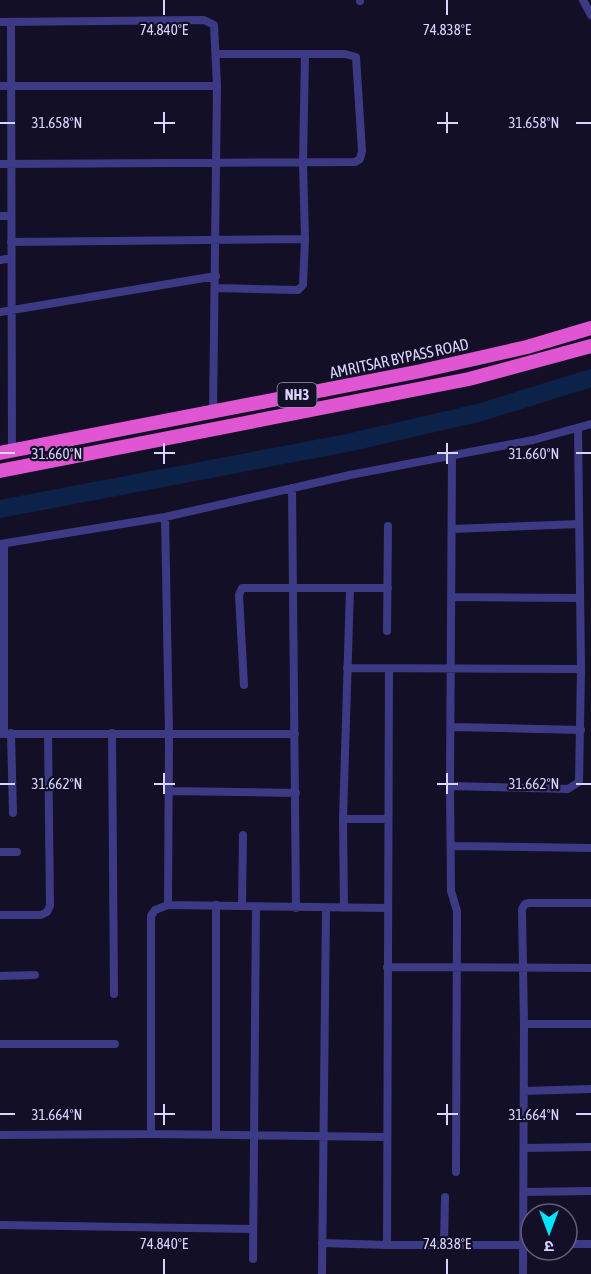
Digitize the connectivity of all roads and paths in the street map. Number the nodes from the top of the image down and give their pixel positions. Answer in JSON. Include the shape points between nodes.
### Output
{"nodes":[{"id":1,"x":583,"y":0,"type":"edge"},
{"id":2,"x":591,"y":15,"type":"edge"},
{"id":3,"x":0,"y":22,"type":"edge"},
{"id":4,"x":10,"y":22,"type":"junction"},
{"id":5,"x":217,"y":54,"type":"junction"},
{"id":6,"x":305,"y":54,"type":"junction"},
{"id":7,"x":0,"y":86,"type":"edge"},
{"id":8,"x":12,"y":86,"type":"junction"},
{"id":9,"x":217,"y":86,"type":"junction"},
{"id":10,"x":303,"y":163,"type":"junction"},
{"id":11,"x":0,"y":164,"type":"edge"},
{"id":12,"x":12,"y":164,"type":"junction"},
{"id":13,"x":215,"y":164,"type":"junction"},
{"id":14,"x":0,"y":216,"type":"edge"},
{"id":15,"x":11,"y":216,"type":"junction"},
{"id":16,"x":305,"y":239,"type":"junction"},
{"id":17,"x":215,"y":240,"type":"junction"},
{"id":18,"x":11,"y":242,"type":"junction"},
{"id":19,"x":11,"y":258,"type":"junction"},
{"id":20,"x":0,"y":260,"type":"edge"},
{"id":21,"x":216,"y":276,"type":"junction"},
{"id":22,"x":216,"y":288,"type":"junction"},
{"id":23,"x":12,"y":311,"type":"junction"},
{"id":24,"x":0,"y":312,"type":"edge"},
{"id":25,"x":591,"y":328,"type":"edge"},
{"id":26,"x":591,"y":346,"type":"edge"},
{"id":27,"x":213,"y":412,"type":"junction"},
{"id":28,"x":591,"y":424,"type":"edge"},
{"id":29,"x":578,"y":428,"type":"junction"},
{"id":30,"x":6,"y":452,"type":"edge"},
{"id":31,"x":452,"y":456,"type":"junction"},
{"id":32,"x":0,"y":471,"type":"edge"},
{"id":33,"x":292,"y":488,"type":"junction"},
{"id":34,"x":165,"y":517,"type":"junction"},
{"id":35,"x":579,"y":524,"type":"junction"},
{"id":36,"x":388,"y":526,"type":"dead end"},
{"id":37,"x":452,"y":529,"type":"junction"},
{"id":38,"x":2,"y":544,"type":"edge"},
{"id":39,"x":294,"y":587,"type":"junction"},
{"id":40,"x":350,"y":588,"type":"junction"},
{"id":41,"x":388,"y":588,"type":"junction"},
{"id":42,"x":451,"y":597,"type":"junction"},
{"id":43,"x":580,"y":598,"type":"junction"},
{"id":44,"x":387,"y":632,"type":"dead end"},
{"id":45,"x":347,"y":668,"type":"junction"},
{"id":46,"x":452,"y":668,"type":"junction"},
{"id":47,"x":389,"y":669,"type":"junction"},
{"id":48,"x":581,"y":669,"type":"junction"},
{"id":49,"x":244,"y":685,"type":"dead end"},
{"id":50,"x":451,"y":727,"type":"junction"},
{"id":51,"x":581,"y":730,"type":"junction"},
{"id":52,"x":5,"y":733,"type":"edge"},
{"id":53,"x":112,"y":733,"type":"junction"},
{"id":54,"x":169,"y":733,"type":"junction"},
{"id":55,"x":48,"y":734,"type":"junction"},
{"id":56,"x":295,"y":734,"type":"junction"},
{"id":57,"x":450,"y":786,"type":"junction"},
{"id":58,"x":169,"y":791,"type":"junction"},
{"id":59,"x":296,"y":793,"type":"junction"},
{"id":60,"x":13,"y":813,"type":"dead end"},
{"id":61,"x":342,"y":819,"type":"junction"},
{"id":62,"x":388,"y":819,"type":"junction"},
{"id":63,"x":243,"y":835,"type":"dead end"},
{"id":64,"x":451,"y":846,"type":"junction"},
{"id":65,"x":591,"y":848,"type":"edge"},
{"id":66,"x":0,"y":852,"type":"edge"},
{"id":67,"x":17,"y":852,"type":"dead end"},
{"id":68,"x":591,"y":903,"type":"edge"},
{"id":69,"x":168,"y":905,"type":"junction"},
{"id":70,"x":216,"y":905,"type":"junction"},
{"id":71,"x":242,"y":906,"type":"junction"},
{"id":72,"x":256,"y":907,"type":"junction"},
{"id":73,"x":296,"y":908,"type":"junction"},
{"id":74,"x":326,"y":908,"type":"junction"},
{"id":75,"x":345,"y":908,"type":"junction"},
{"id":76,"x":388,"y":908,"type":"junction"},
{"id":77,"x":0,"y":915,"type":"edge"},
{"id":78,"x":387,"y":968,"type":"junction"},
{"id":79,"x":457,"y":968,"type":"junction"},
{"id":80,"x":524,"y":968,"type":"junction"},
{"id":81,"x":591,"y":968,"type":"edge"},
{"id":82,"x":35,"y":975,"type":"dead end"},
{"id":83,"x":0,"y":976,"type":"edge"},
{"id":84,"x":114,"y":994,"type":"dead end"},
{"id":85,"x":524,"y":1023,"type":"junction"},
{"id":86,"x":591,"y":1024,"type":"edge"},
{"id":87,"x":0,"y":1044,"type":"edge"},
{"id":88,"x":115,"y":1044,"type":"dead end"},
{"id":89,"x":591,"y":1089,"type":"edge"},
{"id":90,"x":524,"y":1091,"type":"junction"},
{"id":91,"x":151,"y":1134,"type":"junction"},
{"id":92,"x":216,"y":1134,"type":"junction"},
{"id":93,"x":0,"y":1135,"type":"edge"},
{"id":94,"x":253,"y":1135,"type":"junction"},
{"id":95,"x":322,"y":1135,"type":"junction"},
{"id":96,"x":387,"y":1137,"type":"junction"},
{"id":97,"x":524,"y":1148,"type":"junction"},
{"id":98,"x":591,"y":1148,"type":"edge"},
{"id":99,"x":456,"y":1172,"type":"dead end"},
{"id":100,"x":591,"y":1191,"type":"edge"},
{"id":101,"x":524,"y":1192,"type":"junction"},
{"id":102,"x":445,"y":1197,"type":"dead end"},
{"id":103,"x":525,"y":1202,"type":"edge"},
{"id":104,"x":0,"y":1225,"type":"edge"},
{"id":105,"x":253,"y":1229,"type":"junction"},
{"id":106,"x":322,"y":1243,"type":"junction"},
{"id":107,"x":387,"y":1245,"type":"junction"},
{"id":108,"x":444,"y":1245,"type":"junction"},
{"id":109,"x":519,"y":1245,"type":"edge"},
{"id":110,"x":253,"y":1258,"type":"dead end"},
{"id":111,"x":322,"y":1274,"type":"edge"}],
"edges":[{"from":1,"to":2,"type":"street"},
{"from":3,"to":4,"type":"street"},
{"from":4,"to":5,"type":"street","via":[[204,20],[214,25]]},
{"from":4,"to":8,"type":"street"},
{"from":5,"to":6,"type":"street"},
{"from":5,"to":9,"type":"street"},
{"from":6,"to":10,"type":"street"},
{"from":6,"to":10,"type":"street","via":[[356,57],[362,151],[355,162]]},
{"from":7,"to":8,"type":"street"},
{"from":8,"to":9,"type":"street"},
{"from":8,"to":12,"type":"street"},
{"from":9,"to":13,"type":"street"},
{"from":10,"to":13,"type":"street"},
{"from":10,"to":16,"type":"street"},
{"from":11,"to":12,"type":"street"},
{"from":12,"to":13,"type":"street"},
{"from":12,"to":15,"type":"street"},
{"from":13,"to":17,"type":"street"},
{"from":14,"to":15,"type":"street"},
{"from":15,"to":18,"type":"street"},
{"from":16,"to":17,"type":"street"},
{"from":16,"to":22,"type":"street","via":[[305,281],[298,290]]},
{"from":17,"to":18,"type":"street"},
{"from":17,"to":21,"type":"street"},
{"from":18,"to":19,"type":"street"},
{"from":19,"to":20,"type":"street"},
{"from":19,"to":23,"type":"street"},
{"from":21,"to":22,"type":"street"},
{"from":21,"to":23,"type":"street"},
{"from":22,"to":27,"type":"street"},
{"from":23,"to":24,"type":"street"},
{"from":23,"to":30,"type":"street"},
{"from":25,"to":27,"type":"highway","name":"AMRITSAR BYPASS ROAD","number":"NH3","via":[[421,371]]},
{"from":26,"to":32,"type":"highway","name":"AMRITSAR BYPASS ROAD","number":"NH3","via":[[470,379]]},
{"from":27,"to":30,"type":"highway","name":"AMRITSAR BYPASS ROAD","number":"NH3"},
{"from":28,"to":29,"type":"street"},
{"from":29,"to":31,"type":"street"},
{"from":29,"to":35,"type":"street"},
{"from":31,"to":33,"type":"street"},
{"from":31,"to":37,"type":"street"},
{"from":33,"to":34,"type":"street"},
{"from":33,"to":39,"type":"street"},
{"from":34,"to":38,"type":"street"},
{"from":34,"to":54,"type":"street"},
{"from":35,"to":37,"type":"street"},
{"from":35,"to":43,"type":"street"},
{"from":36,"to":41,"type":"street"},
{"from":37,"to":42,"type":"street"},
{"from":38,"to":52,"type":"street"},
{"from":39,"to":40,"type":"street"},
{"from":39,"to":49,"type":"street","via":[[241,589]]},
{"from":39,"to":56,"type":"street"},
{"from":40,"to":41,"type":"street"},
{"from":40,"to":45,"type":"street"},
{"from":41,"to":44,"type":"street"},
{"from":42,"to":43,"type":"street"},
{"from":42,"to":46,"type":"street"},
{"from":43,"to":48,"type":"street"},
{"from":45,"to":47,"type":"street"},
{"from":45,"to":61,"type":"street"},
{"from":46,"to":47,"type":"street"},
{"from":46,"to":48,"type":"street"},
{"from":46,"to":50,"type":"street"},
{"from":47,"to":62,"type":"street"},
{"from":48,"to":51,"type":"street"},
{"from":50,"to":51,"type":"street"},
{"from":50,"to":57,"type":"street"},
{"from":51,"to":57,"type":"street","via":[[581,777],[573,787]]},
{"from":52,"to":55,"type":"street"},
{"from":52,"to":60,"type":"street"},
{"from":53,"to":54,"type":"street"},
{"from":53,"to":55,"type":"street"},
{"from":53,"to":84,"type":"street"},
{"from":54,"to":56,"type":"street"},
{"from":54,"to":58,"type":"street"},
{"from":55,"to":77,"type":"street","via":[[50,906],[41,915]]},
{"from":56,"to":59,"type":"street"},
{"from":57,"to":64,"type":"street"},
{"from":58,"to":59,"type":"street"},
{"from":58,"to":69,"type":"street"},
{"from":59,"to":73,"type":"street"},
{"from":61,"to":62,"type":"street"},
{"from":61,"to":75,"type":"street"},
{"from":62,"to":76,"type":"street"},
{"from":63,"to":71,"type":"street"},
{"from":64,"to":65,"type":"street"},
{"from":64,"to":79,"type":"street"},
{"from":66,"to":67,"type":"street"},
{"from":68,"to":80,"type":"street","via":[[525,904]]},
{"from":69,"to":70,"type":"street"},
{"from":69,"to":91,"type":"street","via":[[151,916]]},
{"from":70,"to":71,"type":"street"},
{"from":70,"to":92,"type":"street"},
{"from":71,"to":72,"type":"street"},
{"from":72,"to":73,"type":"street"},
{"from":72,"to":94,"type":"street"},
{"from":73,"to":74,"type":"street"},
{"from":74,"to":75,"type":"street"},
{"from":74,"to":95,"type":"street"},
{"from":75,"to":76,"type":"street"},
{"from":76,"to":78,"type":"street"},
{"from":78,"to":79,"type":"street"},
{"from":78,"to":96,"type":"street"},
{"from":79,"to":80,"type":"street"},
{"from":79,"to":99,"type":"street"},
{"from":80,"to":81,"type":"street"},
{"from":80,"to":85,"type":"street"},
{"from":82,"to":83,"type":"street"},
{"from":85,"to":86,"type":"street"},
{"from":85,"to":90,"type":"street"},
{"from":87,"to":88,"type":"street"},
{"from":89,"to":90,"type":"street"},
{"from":90,"to":97,"type":"street"},
{"from":91,"to":92,"type":"street"},
{"from":91,"to":93,"type":"street"},
{"from":92,"to":94,"type":"street"},
{"from":94,"to":95,"type":"street"},
{"from":94,"to":105,"type":"street"},
{"from":95,"to":96,"type":"street"},
{"from":95,"to":106,"type":"street"},
{"from":96,"to":107,"type":"street"},
{"from":97,"to":98,"type":"street"},
{"from":97,"to":101,"type":"street"},
{"from":100,"to":101,"type":"street"},
{"from":101,"to":103,"type":"street"},
{"from":102,"to":108,"type":"street"},
{"from":104,"to":105,"type":"street"},
{"from":105,"to":110,"type":"street"},
{"from":106,"to":107,"type":"street"},
{"from":106,"to":111,"type":"street"},
{"from":107,"to":108,"type":"street"},
{"from":108,"to":109,"type":"street"}]}
